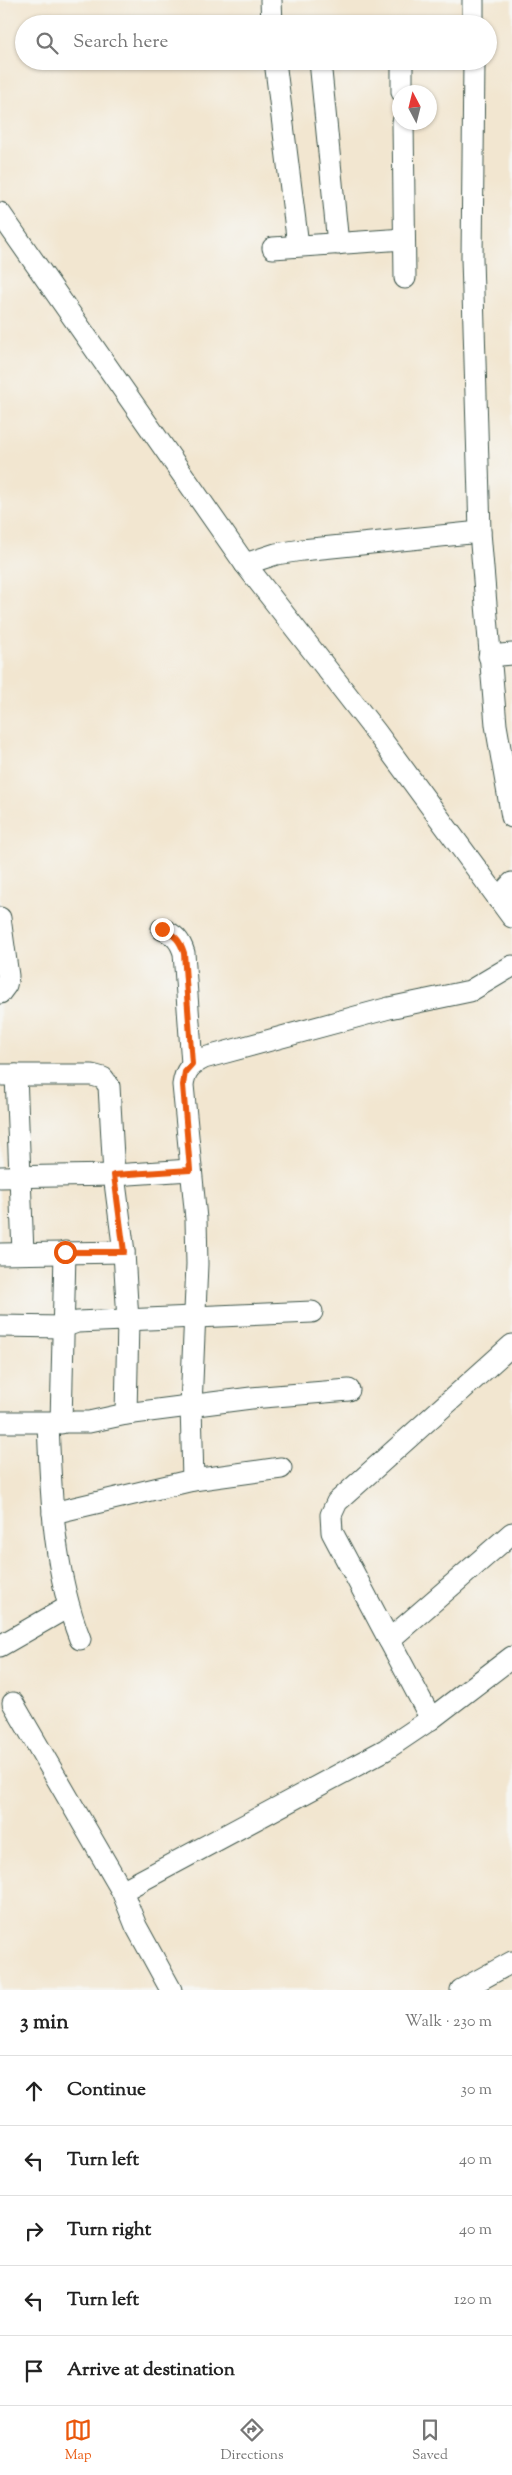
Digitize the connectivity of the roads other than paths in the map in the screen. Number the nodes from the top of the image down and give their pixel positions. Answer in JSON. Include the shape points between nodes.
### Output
{"nodes":[{"id":1,"x":271,"y":0,"type":"edge"},
{"id":2,"x":473,"y":0,"type":"edge"},
{"id":3,"x":272,"y":15,"type":"edge"},
{"id":4,"x":474,"y":15,"type":"edge"},
{"id":5,"x":276,"y":70,"type":"edge"},
{"id":6,"x":321,"y":70,"type":"edge"},
{"id":7,"x":402,"y":70,"type":"edge"},
{"id":8,"x":474,"y":70,"type":"edge"},
{"id":9,"x":402,"y":85,"type":"edge"},
{"id":10,"x":402,"y":130,"type":"edge"},
{"id":11,"x":0,"y":213,"type":"edge"},
{"id":12,"x":404,"y":239,"type":"junction"},
{"id":13,"x":338,"y":244,"type":"junction"},
{"id":14,"x":298,"y":245,"type":"junction"},
{"id":15,"x":273,"y":248,"type":"dead end"},
{"id":16,"x":405,"y":278,"type":"dead end"},
{"id":17,"x":480,"y":532,"type":"junction"},
{"id":18,"x":245,"y":564,"type":"junction"},
{"id":19,"x":512,"y":654,"type":"edge"},
{"id":20,"x":489,"y":656,"type":"junction"},
{"id":21,"x":507,"y":753,"type":"edge"},
{"id":22,"x":512,"y":817,"type":"edge"},
{"id":23,"x":512,"y":882,"type":"edge"},
{"id":24,"x":507,"y":910,"type":"edge"},
{"id":25,"x":0,"y":918,"type":"edge"},
{"id":26,"x":162,"y":929,"type":"dead end"},
{"id":27,"x":512,"y":966,"type":"edge"},
{"id":28,"x":0,"y":993,"type":"edge"},
{"id":29,"x":192,"y":1064,"type":"junction"},
{"id":30,"x":8,"y":1075,"type":"edge"},
{"id":31,"x":190,"y":1170,"type":"junction"},
{"id":32,"x":114,"y":1175,"type":"junction"},
{"id":33,"x":0,"y":1178,"type":"edge"},
{"id":34,"x":22,"y":1178,"type":"junction"},
{"id":35,"x":65,"y":1252,"type":"junction"},
{"id":36,"x":124,"y":1252,"type":"junction"},
{"id":37,"x":23,"y":1253,"type":"junction"},
{"id":38,"x":0,"y":1254,"type":"edge"},
{"id":39,"x":312,"y":1312,"type":"dead end"},
{"id":40,"x":194,"y":1316,"type":"junction"},
{"id":41,"x":128,"y":1321,"type":"junction"},
{"id":42,"x":0,"y":1326,"type":"edge"},
{"id":43,"x":63,"y":1327,"type":"junction"},
{"id":44,"x":512,"y":1344,"type":"edge"},
{"id":45,"x":349,"y":1390,"type":"dead end"},
{"id":46,"x":191,"y":1406,"type":"junction"},
{"id":47,"x":126,"y":1414,"type":"junction"},
{"id":48,"x":0,"y":1422,"type":"edge"},
{"id":49,"x":54,"y":1423,"type":"junction"},
{"id":50,"x":281,"y":1468,"type":"dead end"},
{"id":51,"x":192,"y":1480,"type":"junction"},
{"id":52,"x":53,"y":1513,"type":"junction"},
{"id":53,"x":512,"y":1533,"type":"edge"},
{"id":54,"x":68,"y":1607,"type":"junction"},
{"id":55,"x":80,"y":1639,"type":"dead end"},
{"id":56,"x":389,"y":1640,"type":"junction"},
{"id":57,"x":0,"y":1646,"type":"edge"},
{"id":58,"x":512,"y":1657,"type":"edge"},
{"id":59,"x":13,"y":1703,"type":"dead end"},
{"id":60,"x":431,"y":1719,"type":"junction"},
{"id":61,"x":122,"y":1891,"type":"junction"},
{"id":62,"x":512,"y":1962,"type":"edge"},
{"id":63,"x":171,"y":1990,"type":"edge"},
{"id":64,"x":461,"y":1990,"type":"edge"}],
"edges":[{"from":1,"to":3,"type":"street"},
{"from":2,"to":4,"type":"street"},
{"from":5,"to":14,"type":"street"},
{"from":6,"to":13,"type":"street"},
{"from":7,"to":9,"type":"street"},
{"from":8,"to":17,"type":"street","via":[[472,258]]},
{"from":10,"to":12,"type":"street"},
{"from":11,"to":18,"type":"street"},
{"from":12,"to":13,"type":"street"},
{"from":12,"to":16,"type":"street"},
{"from":13,"to":14,"type":"street"},
{"from":14,"to":15,"type":"street"},
{"from":17,"to":18,"type":"street","via":[[302,550]]},
{"from":17,"to":20,"type":"street"},
{"from":18,"to":24,"type":"street","via":[[376,732]]},
{"from":19,"to":20,"type":"street"},
{"from":20,"to":21,"type":"street"},
{"from":21,"to":22,"type":"street"},
{"from":23,"to":24,"type":"street"},
{"from":25,"to":28,"type":"street","via":[[8,976]]},
{"from":26,"to":29,"type":"street","via":[[181,942],[184,953]]},
{"from":27,"to":29,"type":"street","via":[[470,991],[389,1008]]},
{"from":29,"to":31,"type":"street","via":[[185,1072],[183,1085]]},
{"from":30,"to":32,"type":"street","via":[[92,1075],[103,1078],[109,1086],[111,1098]]},
{"from":30,"to":34,"type":"street"},
{"from":31,"to":32,"type":"street"},
{"from":31,"to":40,"type":"street","via":[[196,1219]]},
{"from":32,"to":34,"type":"street"},
{"from":32,"to":36,"type":"street"},
{"from":33,"to":34,"type":"street"},
{"from":34,"to":37,"type":"street"},
{"from":35,"to":36,"type":"street"},
{"from":35,"to":37,"type":"street"},
{"from":35,"to":43,"type":"street"},
{"from":36,"to":41,"type":"street"},
{"from":37,"to":38,"type":"street"},
{"from":39,"to":40,"type":"street"},
{"from":40,"to":41,"type":"street"},
{"from":40,"to":46,"type":"street"},
{"from":41,"to":43,"type":"street","via":[[77,1322]]},
{"from":41,"to":47,"type":"street"},
{"from":42,"to":43,"type":"street"},
{"from":43,"to":49,"type":"street"},
{"from":44,"to":56,"type":"street","via":[[337,1502],[331,1515],[332,1532]]},
{"from":45,"to":46,"type":"street"},
{"from":46,"to":47,"type":"street"},
{"from":46,"to":51,"type":"street"},
{"from":47,"to":49,"type":"street","via":[[89,1422]]},
{"from":48,"to":49,"type":"street"},
{"from":49,"to":52,"type":"street"},
{"from":50,"to":51,"type":"street"},
{"from":51,"to":52,"type":"street"},
{"from":52,"to":54,"type":"street"},
{"from":53,"to":56,"type":"street"},
{"from":54,"to":55,"type":"street"},
{"from":54,"to":57,"type":"street"},
{"from":56,"to":60,"type":"street"},
{"from":58,"to":60,"type":"street"},
{"from":59,"to":61,"type":"street"},
{"from":60,"to":61,"type":"street","via":[[385,1750]]},
{"from":61,"to":63,"type":"street","via":[[136,1926]]},
{"from":62,"to":64,"type":"street"}]}
